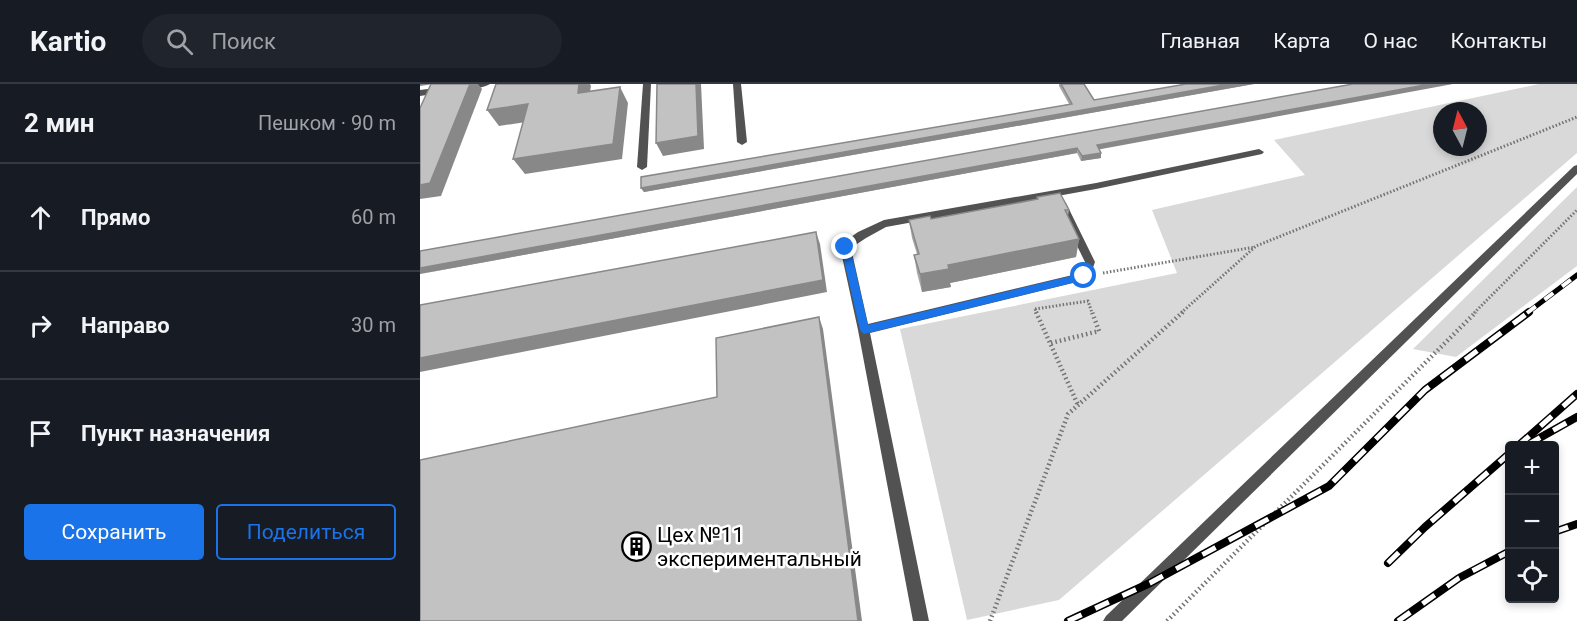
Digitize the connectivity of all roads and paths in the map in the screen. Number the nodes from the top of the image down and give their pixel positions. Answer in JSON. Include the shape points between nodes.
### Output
{"nodes":[{"id":1,"x":486,"y":84,"type":"edge"},
{"id":2,"x":647,"y":84,"type":"edge"},
{"id":3,"x":737,"y":84,"type":"edge"},
{"id":4,"x":420,"y":93,"type":"edge"},
{"id":5,"x":1577,"y":117,"type":"edge"},
{"id":6,"x":742,"y":142,"type":"dead end"},
{"id":7,"x":1259,"y":153,"type":"dead end"},
{"id":8,"x":642,"y":167,"type":"dead end"},
{"id":9,"x":1577,"y":168,"type":"edge"},
{"id":10,"x":1057,"y":193,"type":"junction"},
{"id":11,"x":1577,"y":210,"type":"edge"},
{"id":12,"x":1256,"y":246,"type":"junction"},
{"id":13,"x":1084,"y":276,"type":"junction"},
{"id":14,"x":1028,"y":291,"type":"junction"},
{"id":15,"x":1035,"y":309,"type":"junction"},
{"id":16,"x":864,"y":330,"type":"junction"},
{"id":17,"x":1051,"y":343,"type":"junction"},
{"id":18,"x":1078,"y":405,"type":"junction"},
{"id":19,"x":921,"y":621,"type":"edge"},
{"id":20,"x":990,"y":621,"type":"edge"},
{"id":21,"x":1110,"y":621,"type":"edge"},
{"id":22,"x":1167,"y":621,"type":"edge"}],
"edges":[{"from":1,"to":4,"type":"lane"},
{"from":2,"to":8,"type":"lane"},
{"from":3,"to":6,"type":"lane"},
{"from":5,"to":12,"type":"path"},
{"from":7,"to":10,"type":"lane"},
{"from":9,"to":21,"type":"lane"},
{"from":10,"to":13,"type":"lane","via":[[1090,262]]},
{"from":10,"to":16,"type":"lane","via":[[884,224],[845,247]]},
{"from":11,"to":22,"type":"path"},
{"from":12,"to":13,"type":"path"},
{"from":12,"to":18,"type":"path"},
{"from":13,"to":14,"type":"lane"},
{"from":14,"to":15,"type":"path"},
{"from":14,"to":16,"type":"lane"},
{"from":15,"to":17,"type":"path"},
{"from":15,"to":17,"type":"path","via":[[1088,301],[1099,331]]},
{"from":16,"to":19,"type":"lane"},
{"from":17,"to":18,"type":"path"},
{"from":18,"to":20,"type":"path","via":[[1068,414]]}]}
